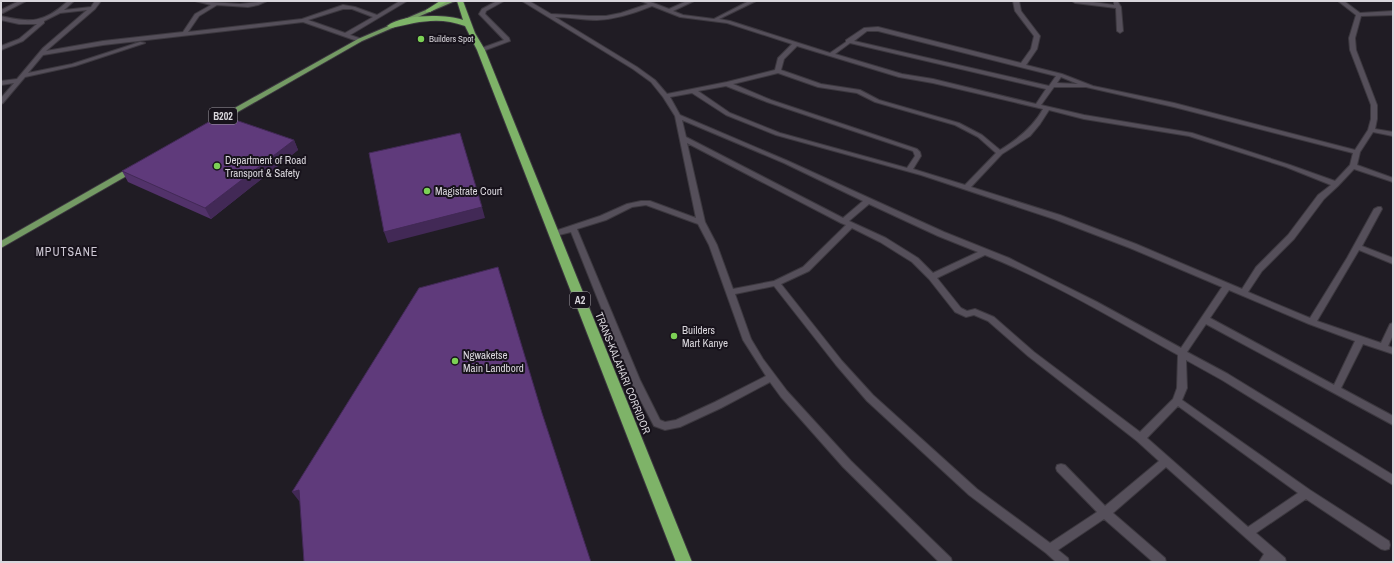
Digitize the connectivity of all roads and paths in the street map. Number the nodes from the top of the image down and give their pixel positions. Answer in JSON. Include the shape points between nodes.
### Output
{"nodes":[{"id":1,"x":23,"y":1,"type":"edge"},
{"id":2,"x":71,"y":1,"type":"edge"},
{"id":3,"x":98,"y":1,"type":"edge"},
{"id":4,"x":198,"y":1,"type":"edge"},
{"id":5,"x":224,"y":1,"type":"edge"},
{"id":6,"x":264,"y":1,"type":"edge"},
{"id":7,"x":404,"y":1,"type":"edge"},
{"id":8,"x":445,"y":1,"type":"edge"},
{"id":9,"x":452,"y":1,"type":"edge"},
{"id":10,"x":460,"y":1,"type":"edge"},
{"id":11,"x":464,"y":1,"type":"edge"},
{"id":12,"x":501,"y":1,"type":"edge"},
{"id":13,"x":525,"y":1,"type":"edge"},
{"id":14,"x":644,"y":1,"type":"edge"},
{"id":15,"x":692,"y":1,"type":"edge"},
{"id":16,"x":752,"y":1,"type":"edge"},
{"id":17,"x":1016,"y":1,"type":"edge"},
{"id":18,"x":1075,"y":1,"type":"edge"},
{"id":19,"x":1114,"y":1,"type":"edge"},
{"id":20,"x":1341,"y":1,"type":"edge"},
{"id":21,"x":217,"y":4,"type":"junction"},
{"id":22,"x":653,"y":4,"type":"junction"},
{"id":23,"x":1118,"y":7,"type":"junction"},
{"id":24,"x":92,"y":8,"type":"junction"},
{"id":25,"x":428,"y":11,"type":"junction"},
{"id":26,"x":668,"y":11,"type":"junction"},
{"id":27,"x":1,"y":12,"type":"edge"},
{"id":28,"x":59,"y":12,"type":"junction"},
{"id":29,"x":1393,"y":13,"type":"edge"},
{"id":30,"x":1359,"y":15,"type":"junction"},
{"id":31,"x":376,"y":16,"type":"junction"},
{"id":32,"x":551,"y":16,"type":"junction"},
{"id":33,"x":1,"y":18,"type":"edge"},
{"id":34,"x":716,"y":19,"type":"junction"},
{"id":35,"x":302,"y":20,"type":"junction"},
{"id":36,"x":44,"y":21,"type":"junction"},
{"id":37,"x":468,"y":25,"type":"junction"},
{"id":38,"x":391,"y":26,"type":"junction"},
{"id":39,"x":1120,"y":31,"type":"dead end"},
{"id":40,"x":184,"y":34,"type":"junction"},
{"id":41,"x":344,"y":35,"type":"junction"},
{"id":42,"x":160,"y":38,"type":"junction"},
{"id":43,"x":475,"y":38,"type":"junction"},
{"id":44,"x":360,"y":40,"type":"junction"},
{"id":45,"x":848,"y":41,"type":"junction"},
{"id":46,"x":796,"y":44,"type":"junction"},
{"id":47,"x":1,"y":48,"type":"edge"},
{"id":48,"x":481,"y":50,"type":"junction"},
{"id":49,"x":40,"y":54,"type":"junction"},
{"id":50,"x":830,"y":55,"type":"junction"},
{"id":51,"x":1024,"y":65,"type":"junction"},
{"id":52,"x":778,"y":71,"type":"junction"},
{"id":53,"x":1060,"y":75,"type":"junction"},
{"id":54,"x":20,"y":78,"type":"junction"},
{"id":55,"x":1,"y":82,"type":"edge"},
{"id":56,"x":728,"y":84,"type":"junction"},
{"id":57,"x":1050,"y":86,"type":"junction"},
{"id":58,"x":1091,"y":87,"type":"junction"},
{"id":59,"x":692,"y":90,"type":"junction"},
{"id":60,"x":666,"y":96,"type":"junction"},
{"id":61,"x":1,"y":102,"type":"edge"},
{"id":62,"x":1037,"y":106,"type":"junction"},
{"id":63,"x":1047,"y":108,"type":"junction"},
{"id":64,"x":678,"y":116,"type":"junction"},
{"id":65,"x":205,"y":126,"type":"edge"},
{"id":66,"x":1371,"y":130,"type":"junction"},
{"id":67,"x":1393,"y":134,"type":"edge"},
{"id":68,"x":682,"y":138,"type":"junction"},
{"id":69,"x":1356,"y":152,"type":"junction"},
{"id":70,"x":1000,"y":153,"type":"junction"},
{"id":71,"x":138,"y":165,"type":"edge"},
{"id":72,"x":1352,"y":166,"type":"junction"},
{"id":73,"x":908,"y":170,"type":"junction"},
{"id":74,"x":1393,"y":180,"type":"edge"},
{"id":75,"x":1336,"y":184,"type":"junction"},
{"id":76,"x":966,"y":188,"type":"junction"},
{"id":77,"x":868,"y":201,"type":"junction"},
{"id":78,"x":1378,"y":209,"type":"dead end"},
{"id":79,"x":702,"y":222,"type":"junction"},
{"id":80,"x":848,"y":223,"type":"junction"},
{"id":81,"x":573,"y":228,"type":"junction"},
{"id":82,"x":554,"y":234,"type":"junction"},
{"id":83,"x":1,"y":245,"type":"edge"},
{"id":84,"x":1358,"y":247,"type":"junction"},
{"id":85,"x":984,"y":252,"type":"junction"},
{"id":86,"x":1393,"y":261,"type":"edge"},
{"id":87,"x":932,"y":277,"type":"junction"},
{"id":88,"x":776,"y":283,"type":"junction"},
{"id":89,"x":1227,"y":286,"type":"junction"},
{"id":90,"x":730,"y":292,"type":"junction"},
{"id":91,"x":1243,"y":293,"type":"junction"},
{"id":92,"x":1204,"y":319,"type":"junction"},
{"id":93,"x":1312,"y":322,"type":"junction"},
{"id":94,"x":1393,"y":326,"type":"edge"},
{"id":95,"x":1360,"y":340,"type":"junction"},
{"id":96,"x":1383,"y":347,"type":"junction"},
{"id":97,"x":1393,"y":351,"type":"edge"},
{"id":98,"x":1182,"y":353,"type":"junction"},
{"id":99,"x":772,"y":376,"type":"junction"},
{"id":100,"x":1336,"y":390,"type":"junction"},
{"id":101,"x":1177,"y":401,"type":"junction"},
{"id":102,"x":1393,"y":421,"type":"edge"},
{"id":103,"x":1140,"y":438,"type":"junction"},
{"id":104,"x":1166,"y":461,"type":"junction"},
{"id":105,"x":1061,"y":468,"type":"dead end"},
{"id":106,"x":1393,"y":480,"type":"edge"},
{"id":107,"x":1306,"y":493,"type":"junction"},
{"id":108,"x":1105,"y":513,"type":"junction"},
{"id":109,"x":1248,"y":533,"type":"junction"},
{"id":110,"x":1385,"y":544,"type":"dead end"},
{"id":111,"x":1050,"y":549,"type":"junction"},
{"id":112,"x":1268,"y":558,"type":"edge"},
{"id":113,"x":684,"y":562,"type":"edge"},
{"id":114,"x":947,"y":562,"type":"edge"},
{"id":115,"x":1064,"y":562,"type":"edge"},
{"id":116,"x":1160,"y":562,"type":"edge"},
{"id":117,"x":1281,"y":562,"type":"edge"}],
"edges":[{"from":1,"to":27,"type":"street"},
{"from":2,"to":28,"type":"street"},
{"from":3,"to":24,"type":"street"},
{"from":4,"to":21,"type":"street"},
{"from":5,"to":21,"type":"street"},
{"from":6,"to":21,"type":"street","via":[[246,5]]},
{"from":7,"to":31,"type":"street"},
{"from":8,"to":25,"type":"highway"},
{"from":9,"to":25,"type":"main road","number":"B202"},
{"from":10,"to":37,"type":"highway","name":"TRANS-KALAHARI CORRIDOR","number":"A2"},
{"from":11,"to":43,"type":"highway","name":"TRANS-KALAHARI CORRIDOR","number":"A2"},
{"from":12,"to":48,"type":"street","via":[[484,10],[482,14],[507,39]]},
{"from":13,"to":32,"type":"street"},
{"from":14,"to":22,"type":"street"},
{"from":15,"to":26,"type":"street"},
{"from":16,"to":34,"type":"street"},
{"from":17,"to":51,"type":"street","via":[[1018,11],[1037,36],[1034,49]]},
{"from":18,"to":23,"type":"street"},
{"from":19,"to":23,"type":"street"},
{"from":20,"to":30,"type":"street"},
{"from":21,"to":40,"type":"street","via":[[197,15]]},
{"from":22,"to":26,"type":"street"},
{"from":22,"to":32,"type":"street","via":[[618,16]]},
{"from":23,"to":39,"type":"street"},
{"from":24,"to":28,"type":"street"},
{"from":24,"to":49,"type":"street"},
{"from":25,"to":38,"type":"main road","number":"B202"},
{"from":26,"to":34,"type":"street","via":[[690,18]]},
{"from":28,"to":36,"type":"street"},
{"from":29,"to":30,"type":"street"},
{"from":30,"to":66,"type":"street","via":[[1352,38],[1353,50],[1374,105]]},
{"from":31,"to":35,"type":"street","via":[[343,7]]},
{"from":31,"to":41,"type":"street"},
{"from":32,"to":60,"type":"street","via":[[635,68],[653,81]]},
{"from":33,"to":36,"type":"street","via":[[28,22]]},
{"from":34,"to":46,"type":"street"},
{"from":35,"to":40,"type":"street"},
{"from":35,"to":41,"type":"street"},
{"from":36,"to":47,"type":"street","via":[[21,40]]},
{"from":37,"to":38,"type":"highway","via":[[437,17],[415,19]]},
{"from":37,"to":43,"type":"highway","name":"TRANS-KALAHARI CORRIDOR","number":"A2"},
{"from":38,"to":44,"type":"main road","number":"B202"},
{"from":40,"to":42,"type":"street"},
{"from":41,"to":44,"type":"street"},
{"from":42,"to":49,"type":"street","via":[[103,43]]},
{"from":42,"to":54,"type":"street","via":[[73,66]]},
{"from":43,"to":48,"type":"highway","name":"TRANS-KALAHARI CORRIDOR","number":"A2"},
{"from":44,"to":65,"type":"main road","number":"B202"},
{"from":45,"to":50,"type":"street"},
{"from":45,"to":51,"type":"street","via":[[866,30],[878,28]]},
{"from":45,"to":57,"type":"street"},
{"from":46,"to":50,"type":"street"},
{"from":46,"to":52,"type":"street","via":[[781,58]]},
{"from":48,"to":82,"type":"highway","name":"TRANS-KALAHARI CORRIDOR","number":"A2"},
{"from":49,"to":54,"type":"street"},
{"from":50,"to":62,"type":"street","via":[[900,76],[933,81]]},
{"from":51,"to":53,"type":"street"},
{"from":52,"to":56,"type":"street"},
{"from":52,"to":70,"type":"street","via":[[820,86],[858,91],[877,101],[957,124],[980,136]]},
{"from":53,"to":57,"type":"street"},
{"from":53,"to":58,"type":"street"},
{"from":54,"to":55,"type":"street"},
{"from":54,"to":61,"type":"street"},
{"from":56,"to":59,"type":"street"},
{"from":56,"to":73,"type":"street","via":[[768,101],[915,150],[918,156]]},
{"from":57,"to":58,"type":"street"},
{"from":57,"to":62,"type":"street"},
{"from":58,"to":69,"type":"street","via":[[1174,105]]},
{"from":59,"to":60,"type":"street"},
{"from":59,"to":73,"type":"street","via":[[728,114],[778,134]]},
{"from":60,"to":64,"type":"street"},
{"from":62,"to":63,"type":"street"},
{"from":63,"to":70,"type":"street","via":[[1035,128],[1025,138]]},
{"from":63,"to":75,"type":"street","via":[[1090,118],[1190,134]]},
{"from":64,"to":68,"type":"street"},
{"from":64,"to":77,"type":"street","via":[[786,162]]},
{"from":66,"to":67,"type":"street"},
{"from":66,"to":69,"type":"street"},
{"from":68,"to":79,"type":"street"},
{"from":68,"to":80,"type":"street"},
{"from":69,"to":72,"type":"street"},
{"from":70,"to":76,"type":"street"},
{"from":71,"to":83,"type":"main road"},
{"from":72,"to":74,"type":"street"},
{"from":72,"to":75,"type":"street"},
{"from":73,"to":76,"type":"street"},
{"from":75,"to":91,"type":"street","via":[[1321,197],[1291,237],[1259,269]]},
{"from":76,"to":89,"type":"street","via":[[1097,232]]},
{"from":77,"to":80,"type":"street"},
{"from":77,"to":85,"type":"street"},
{"from":78,"to":84,"type":"street"},
{"from":79,"to":81,"type":"street","via":[[639,202]]},
{"from":79,"to":90,"type":"street","via":[[714,245]]},
{"from":80,"to":87,"type":"street","via":[[902,251]]},
{"from":80,"to":88,"type":"street","via":[[806,269]]},
{"from":81,"to":82,"type":"street"},
{"from":81,"to":99,"type":"street","via":[[635,380],[657,423],[665,426],[677,424]]},
{"from":82,"to":113,"type":"highway","name":"TRANS-KALAHARI CORRIDOR","number":"A2"},
{"from":84,"to":86,"type":"street"},
{"from":84,"to":93,"type":"street"},
{"from":85,"to":87,"type":"street"},
{"from":85,"to":98,"type":"street","via":[[1034,273]]},
{"from":87,"to":103,"type":"street","via":[[958,310],[966,314],[975,312],[991,319],[1031,354]]},
{"from":88,"to":90,"type":"street"},
{"from":88,"to":111,"type":"street","via":[[870,398],[973,492]]},
{"from":89,"to":91,"type":"street"},
{"from":89,"to":92,"type":"street"},
{"from":90,"to":99,"type":"street","via":[[747,340]]},
{"from":91,"to":93,"type":"street"},
{"from":92,"to":98,"type":"street"},
{"from":92,"to":100,"type":"street"},
{"from":93,"to":95,"type":"street"},
{"from":94,"to":96,"type":"street"},
{"from":95,"to":96,"type":"street"},
{"from":95,"to":100,"type":"street"},
{"from":96,"to":97,"type":"street"},
{"from":98,"to":101,"type":"street","via":[[1182,388]]},
{"from":98,"to":106,"type":"street"},
{"from":99,"to":114,"type":"street","via":[[784,394],[847,464]]},
{"from":100,"to":102,"type":"street"},
{"from":101,"to":103,"type":"street"},
{"from":101,"to":107,"type":"street"},
{"from":103,"to":104,"type":"street"},
{"from":104,"to":108,"type":"street"},
{"from":104,"to":109,"type":"street"},
{"from":105,"to":108,"type":"street"},
{"from":107,"to":109,"type":"street"},
{"from":107,"to":110,"type":"street"},
{"from":108,"to":111,"type":"street"},
{"from":108,"to":116,"type":"street"},
{"from":109,"to":112,"type":"street"},
{"from":111,"to":115,"type":"street"},
{"from":112,"to":117,"type":"street"}]}
